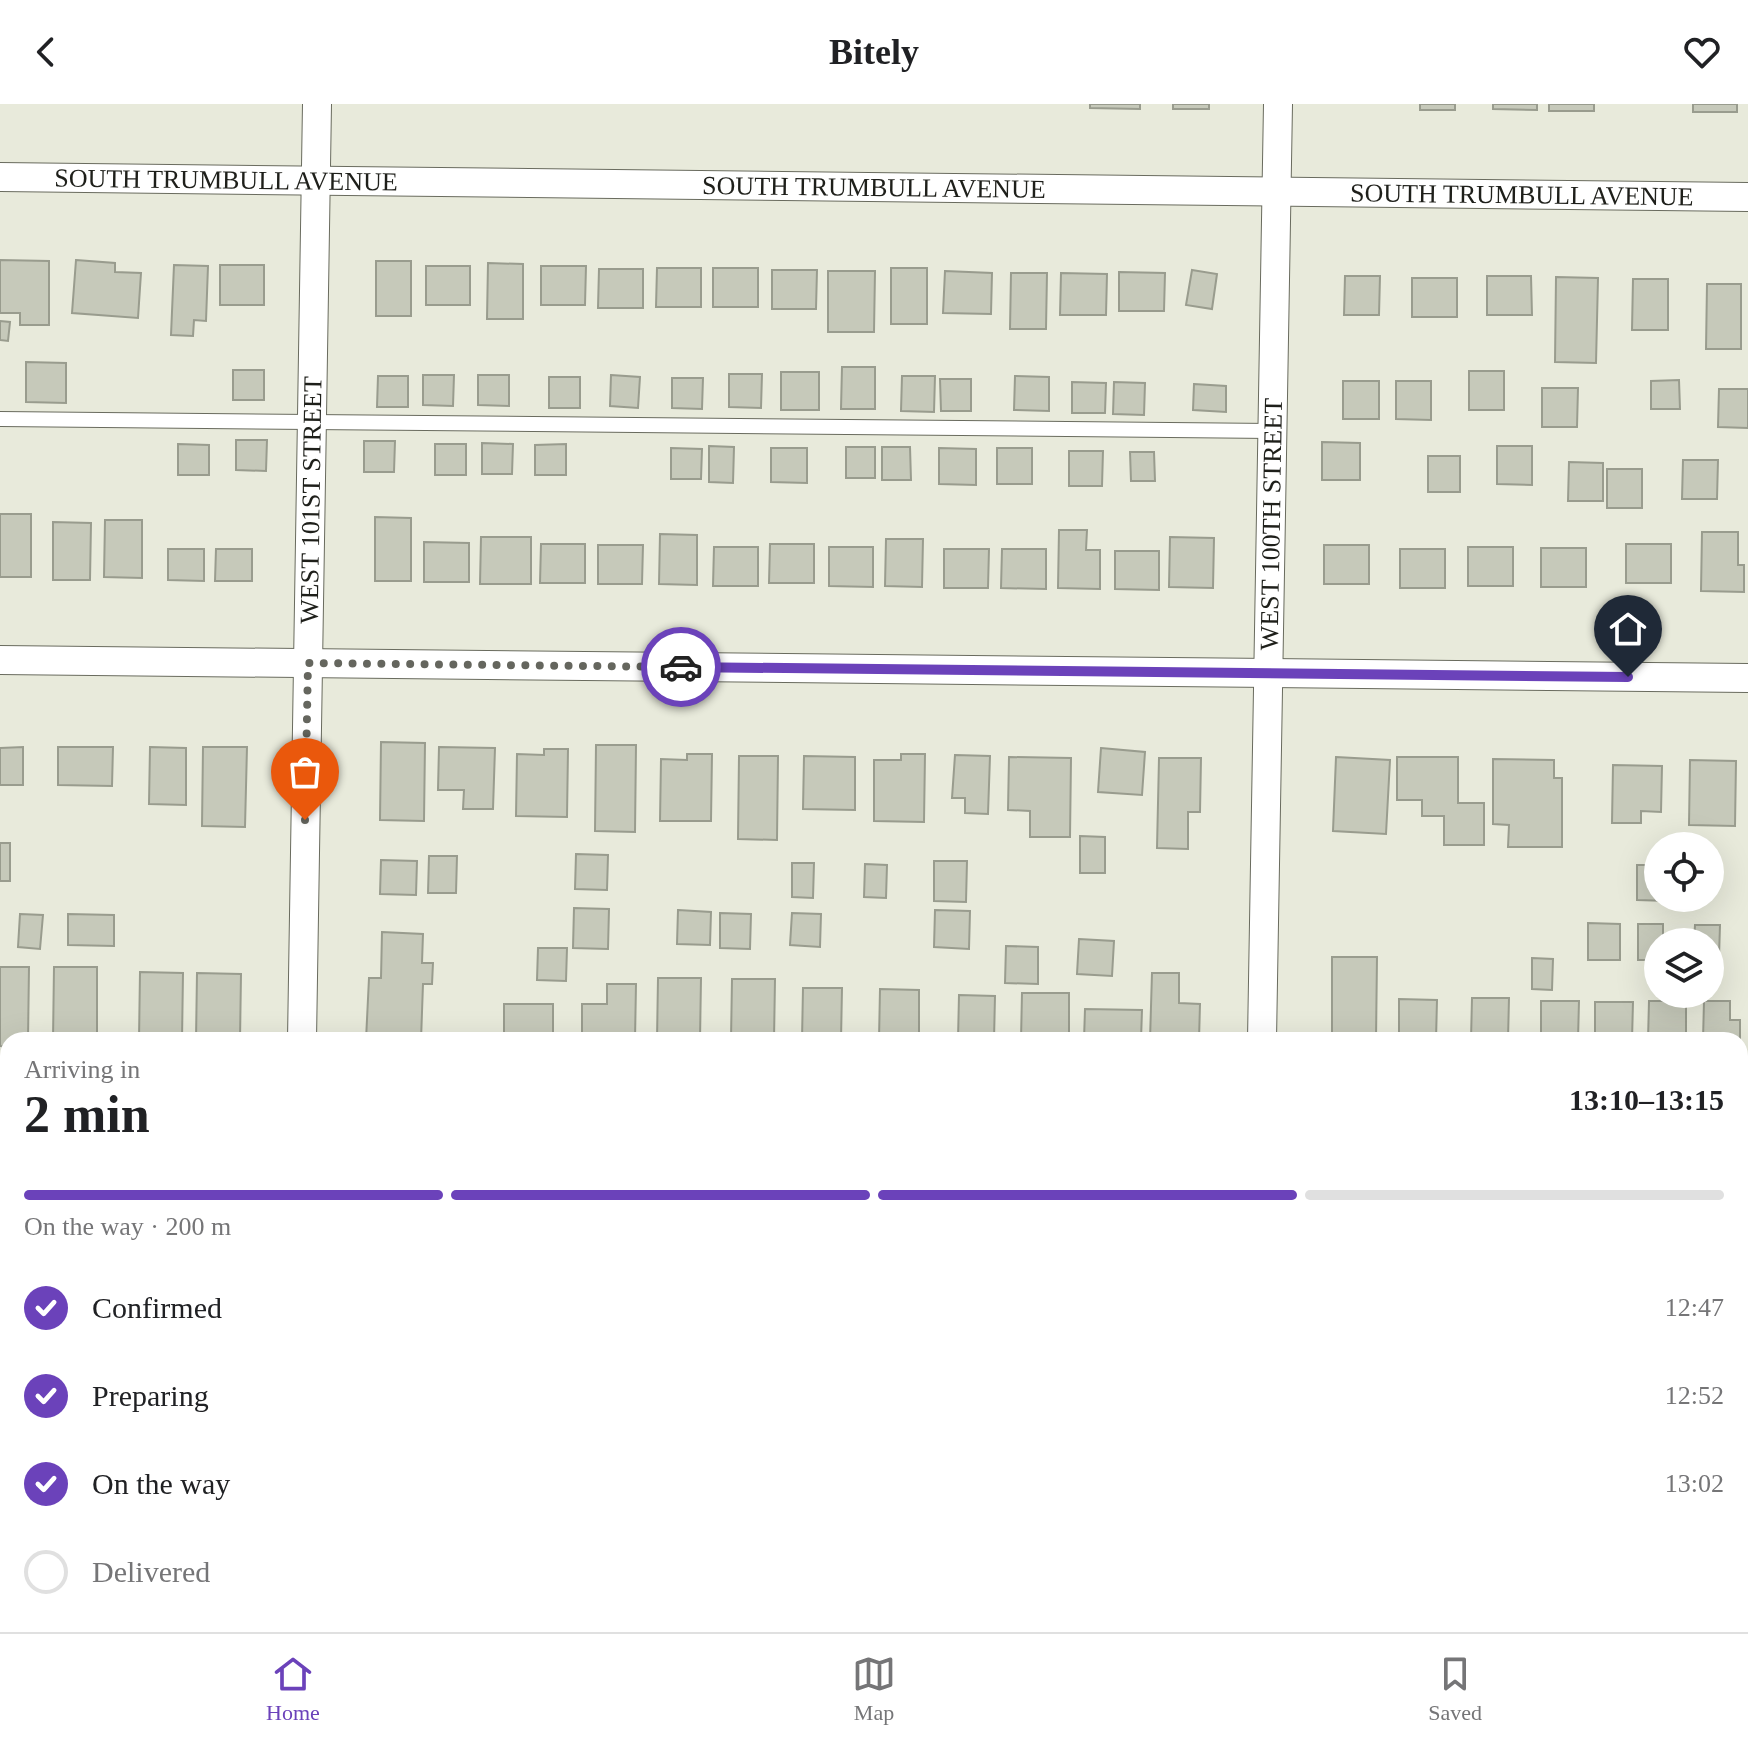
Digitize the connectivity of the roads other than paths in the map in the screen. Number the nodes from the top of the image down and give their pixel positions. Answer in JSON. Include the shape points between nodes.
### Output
{"nodes":[{"id":1,"x":317,"y":104,"type":"edge"},
{"id":2,"x":1278,"y":104,"type":"edge"},
{"id":3,"x":0,"y":177,"type":"edge"},
{"id":4,"x":316,"y":180,"type":"junction"},
{"id":5,"x":1276,"y":192,"type":"junction"},
{"id":6,"x":1748,"y":197,"type":"edge"},
{"id":7,"x":0,"y":419,"type":"edge"},
{"id":8,"x":312,"y":423,"type":"junction"},
{"id":9,"x":1272,"y":431,"type":"junction"},
{"id":10,"x":0,"y":660,"type":"edge"},
{"id":11,"x":308,"y":663,"type":"junction"},
{"id":12,"x":1268,"y":674,"type":"junction"},
{"id":13,"x":1748,"y":678,"type":"edge"},
{"id":14,"x":302,"y":1032,"type":"edge"},
{"id":15,"x":1262,"y":1032,"type":"edge"}],
"edges":[{"from":1,"to":4,"type":"street","name":"WEST 101ST STREET"},
{"from":2,"to":5,"type":"street","name":"WEST 100TH STREET"},
{"from":3,"to":4,"type":"street","name":"SOUTH TRUMBULL AVENUE"},
{"from":4,"to":5,"type":"street","name":"SOUTH TRUMBULL AVENUE"},
{"from":4,"to":8,"type":"street","name":"WEST 101ST STREET"},
{"from":5,"to":6,"type":"street","name":"SOUTH TRUMBULL AVENUE"},
{"from":5,"to":9,"type":"street","name":"WEST 100TH STREET"},
{"from":7,"to":8,"type":"lane"},
{"from":8,"to":9,"type":"lane"},
{"from":8,"to":11,"type":"street","name":"WEST 101ST STREET"},
{"from":9,"to":12,"type":"street","name":"WEST 100TH STREET"},
{"from":10,"to":11,"type":"street"},
{"from":11,"to":12,"type":"street"},
{"from":11,"to":14,"type":"street","name":"WEST 101ST STREET"},
{"from":12,"to":13,"type":"street"},
{"from":12,"to":15,"type":"street","name":"WEST 100TH STREET"}]}
